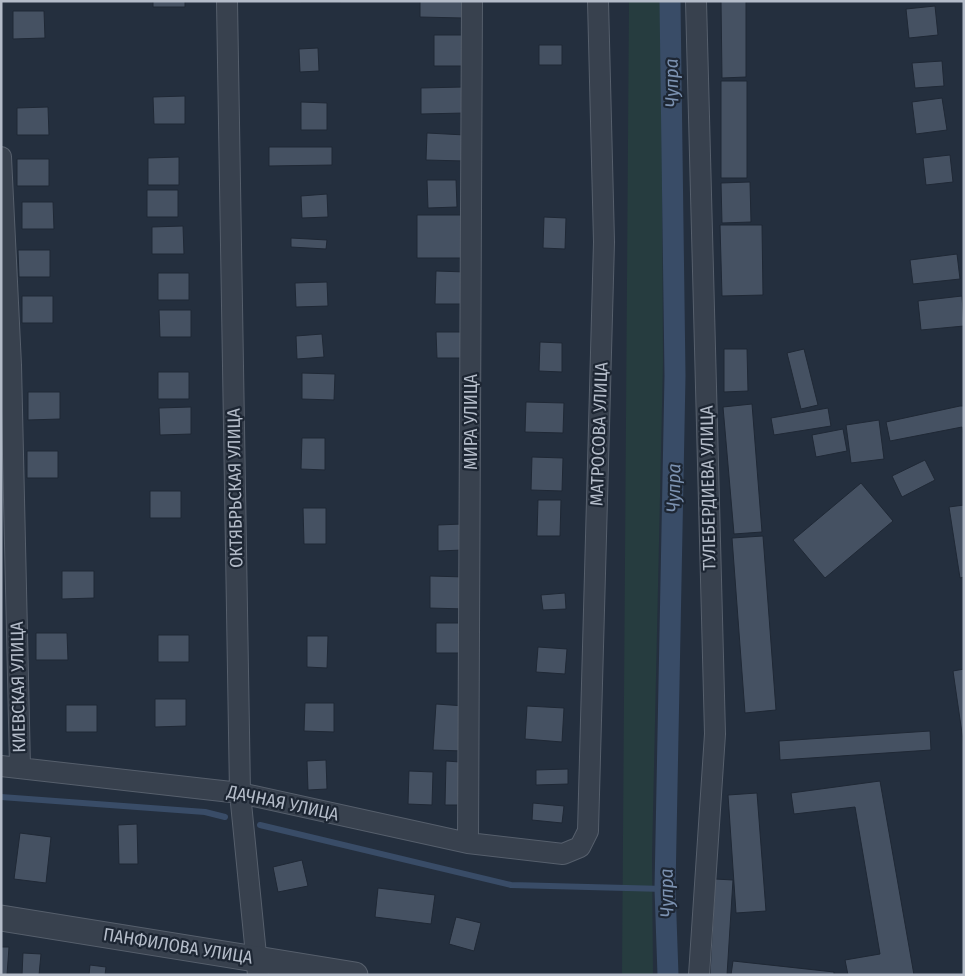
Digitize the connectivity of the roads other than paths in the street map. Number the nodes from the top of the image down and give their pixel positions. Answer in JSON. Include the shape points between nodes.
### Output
{"nodes":[{"id":1,"x":228,"y":1,"type":"edge"},
{"id":2,"x":472,"y":1,"type":"edge"},
{"id":3,"x":598,"y":1,"type":"edge"},
{"id":4,"x":696,"y":1,"type":"edge"},
{"id":5,"x":1,"y":157,"type":"edge"},
{"id":6,"x":10,"y":766,"type":"edge"},
{"id":7,"x":240,"y":793,"type":"junction"},
{"id":8,"x":468,"y":843,"type":"junction"},
{"id":9,"x":563,"y":854,"type":"joint"},
{"id":10,"x":1,"y":918,"type":"edge"},
{"id":11,"x":257,"y":966,"type":"edge"},
{"id":12,"x":355,"y":975,"type":"edge"},
{"id":13,"x":699,"y":975,"type":"edge"}],
"edges":[{"from":1,"to":7,"type":"street","name":"ОКТЯБРЬСКАЯ УЛИЦА"},
{"from":2,"to":8,"type":"street","name":"МИРА УЛИЦА"},
{"from":3,"to":9,"type":"street","name":"МАТРОСОВА УЛИЦА","via":[[604,242],[588,830],[580,847]]},
{"from":4,"to":13,"type":"street","name":"ТУЛЕБЕРДИЕВА УЛИЦА","via":[[715,734]]},
{"from":5,"to":6,"type":"street","name":"КИЕВСКАЯ УЛИЦА","via":[[11,365]]},
{"from":6,"to":7,"type":"street","name":"ДАЧНАЯ УЛИЦА"},
{"from":7,"to":8,"type":"street","name":"ДАЧНАЯ УЛИЦА"},
{"from":7,"to":11,"type":"street","name":"ОКТЯБРЬСКАЯ УЛИЦА"},
{"from":8,"to":9,"type":"street","name":"ДАЧНАЯ УЛИЦА"},
{"from":10,"to":11,"type":"street","name":"ПАНФИЛОВА УЛИЦА"},
{"from":11,"to":12,"type":"street","name":"ПАНФИЛОВА УЛИЦА"}]}
